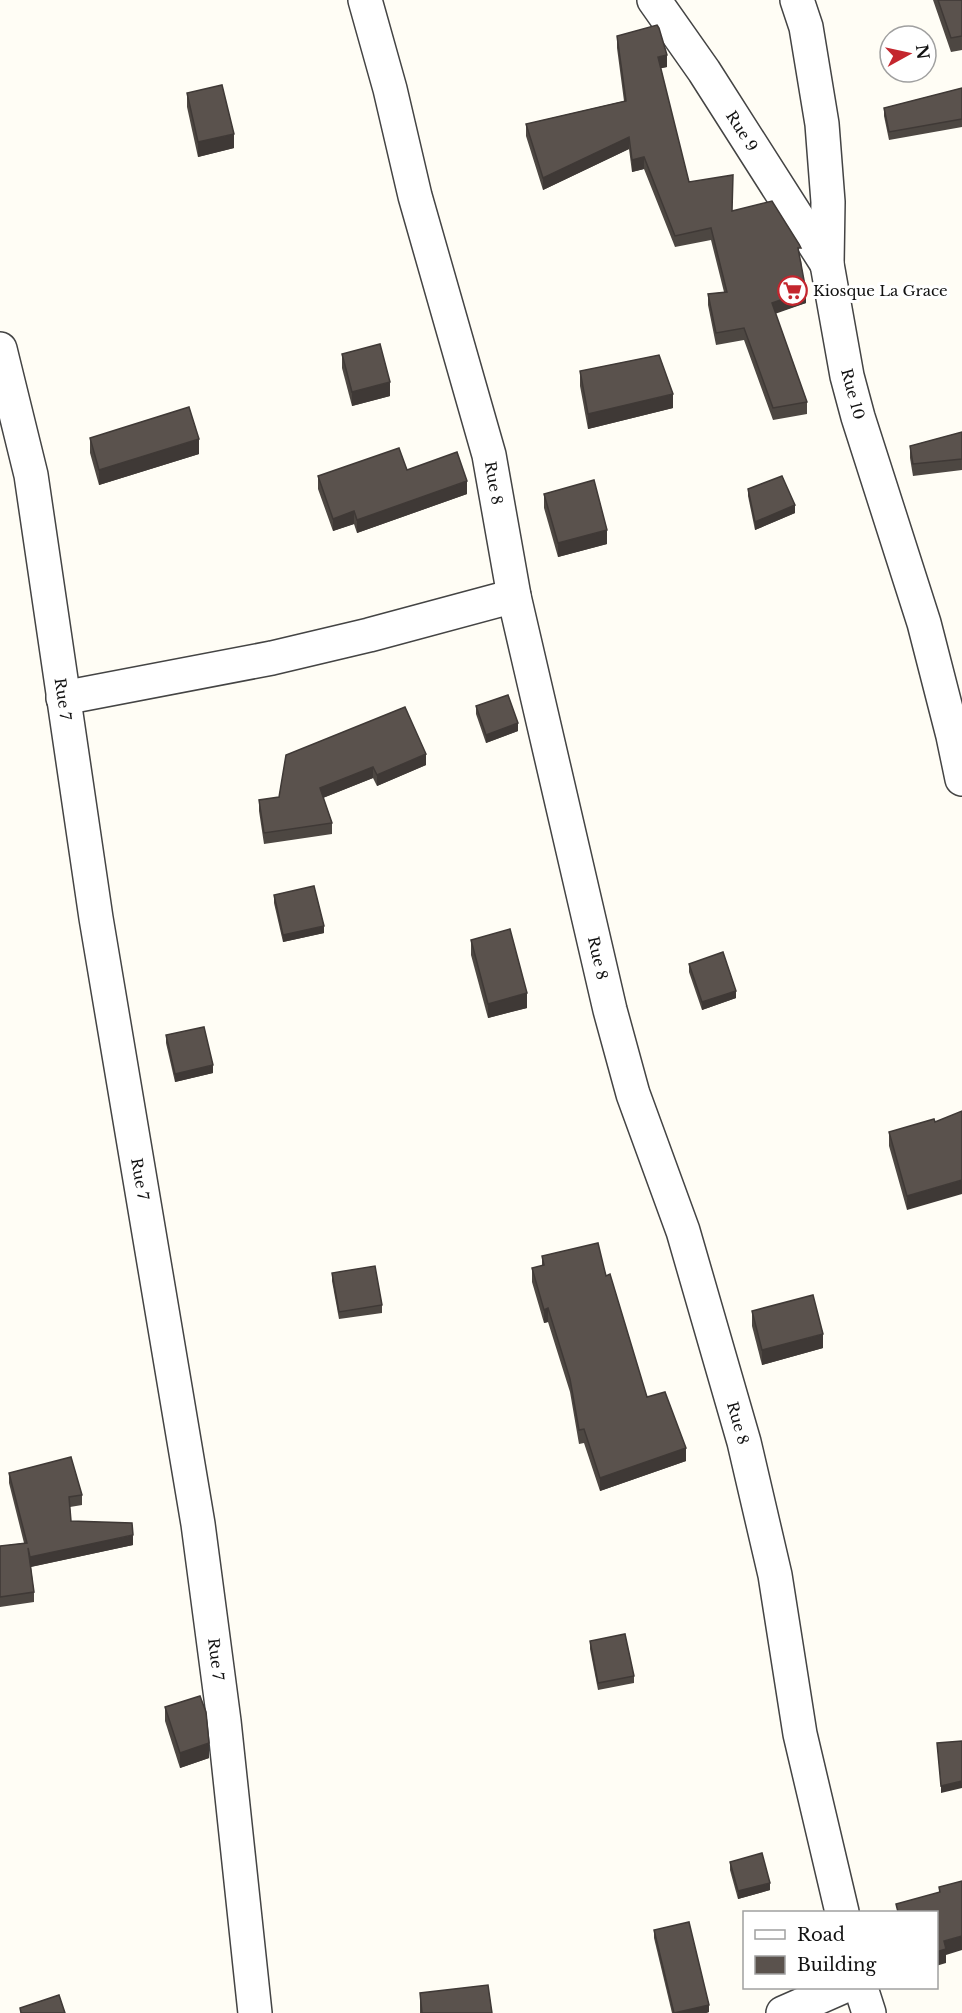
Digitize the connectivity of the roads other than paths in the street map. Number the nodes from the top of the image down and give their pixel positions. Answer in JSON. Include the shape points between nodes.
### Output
{"nodes":[{"id":1,"x":364,"y":0,"type":"edge"},
{"id":2,"x":654,"y":0,"type":"edge"},
{"id":3,"x":797,"y":0,"type":"edge"},
{"id":4,"x":827,"y":264,"type":"junction"},
{"id":5,"x":0,"y":349,"type":"edge"},
{"id":6,"x":514,"y":596,"type":"junction"},
{"id":7,"x":63,"y":698,"type":"junction"},
{"id":8,"x":962,"y":779,"type":"edge"},
{"id":9,"x":842,"y":1911,"type":"edge"},
{"id":10,"x":838,"y":1989,"type":"edge"},
{"id":11,"x":861,"y":1989,"type":"edge"},
{"id":12,"x":255,"y":2013,"type":"edge"},
{"id":13,"x":783,"y":2013,"type":"edge"},
{"id":14,"x":869,"y":2013,"type":"edge"}],
"edges":[{"from":1,"to":6,"type":"street","name":"Rue 8","via":[[489,455]]},
{"from":2,"to":4,"type":"street","name":"Rue 9"},
{"from":3,"to":4,"type":"street","name":"Rue 10","via":[[806,27],[822,124],[828,202]]},
{"from":4,"to":8,"type":"street","name":"Rue 10","via":[[850,386],[924,623]]},
{"from":5,"to":7,"type":"street","name":"Rue 7","via":[[31,475]]},
{"from":6,"to":7,"type":"street","via":[[272,658]]},
{"from":6,"to":9,"type":"street","name":"Rue 8","via":[[633,1094],[683,1231],[744,1442],[775,1575],[800,1734]]},
{"from":7,"to":12,"type":"street","name":"Rue 7","via":[[198,1524],[224,1721]]},
{"from":10,"to":13,"type":"street"},
{"from":11,"to":14,"type":"street"}]}
